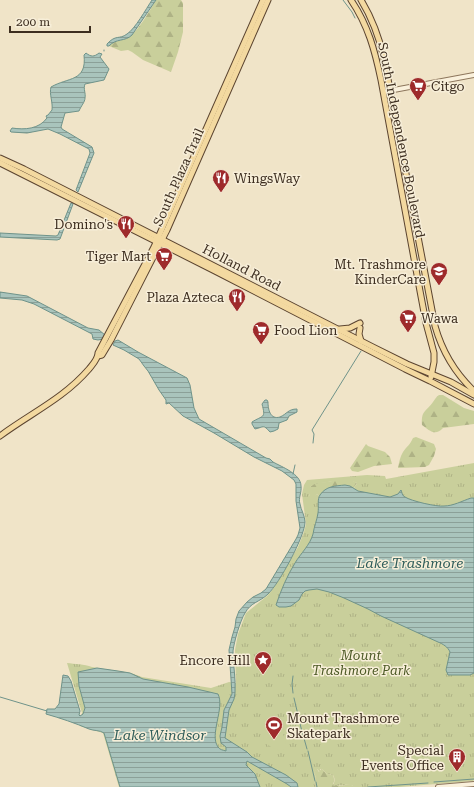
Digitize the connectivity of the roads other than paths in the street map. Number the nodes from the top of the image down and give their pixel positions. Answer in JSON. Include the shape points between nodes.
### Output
{"nodes":[{"id":1,"x":263,"y":0,"type":"edge"},
{"id":2,"x":268,"y":0,"type":"edge"},
{"id":3,"x":351,"y":0,"type":"edge"},
{"id":4,"x":361,"y":0,"type":"edge"},
{"id":5,"x":474,"y":75,"type":"edge"},
{"id":6,"x":390,"y":90,"type":"junction"},
{"id":7,"x":383,"y":92,"type":"junction"},
{"id":8,"x":0,"y":158,"type":"edge"},
{"id":9,"x":0,"y":163,"type":"edge"},
{"id":10,"x":159,"y":240,"type":"junction"},
{"id":11,"x":420,"y":248,"type":"junction"},
{"id":12,"x":413,"y":254,"type":"junction"},
{"id":13,"x":415,"y":269,"type":"junction"},
{"id":14,"x":430,"y":306,"type":"junction"},
{"id":15,"x":423,"y":307,"type":"junction"},
{"id":16,"x":338,"y":328,"type":"junction"},
{"id":17,"x":361,"y":341,"type":"junction"},
{"id":18,"x":444,"y":351,"type":"junction"},
{"id":19,"x":432,"y":374,"type":"junction"},
{"id":20,"x":430,"y":381,"type":"junction"},
{"id":21,"x":474,"y":391,"type":"edge"},
{"id":22,"x":474,"y":395,"type":"edge"},
{"id":23,"x":474,"y":404,"type":"edge"},
{"id":24,"x":0,"y":436,"type":"edge"},
{"id":25,"x":474,"y":784,"type":"edge"},
{"id":26,"x":438,"y":787,"type":"edge"}],
"edges":[{"from":1,"to":10,"type":"main road","name":"South Plaza Trail"},
{"from":2,"to":10,"type":"main road","name":"South Plaza Trail"},
{"from":3,"to":7,"type":"main road","name":"South Independence Boulevard","via":[[372,42]]},
{"from":4,"to":6,"type":"main road","name":"South Independence Boulevard","via":[[378,35]]},
{"from":5,"to":6,"type":"street"},
{"from":6,"to":7,"type":"street"},
{"from":6,"to":11,"type":"main road","name":"South Independence Boulevard"},
{"from":7,"to":12,"type":"main road","name":"South Independence Boulevard"},
{"from":8,"to":10,"type":"main road","name":"Holland Road"},
{"from":9,"to":10,"type":"main road","name":"Holland Road"},
{"from":10,"to":16,"type":"main road","name":"Holland Road"},
{"from":10,"to":20,"type":"main road","name":"Holland Road"},
{"from":10,"to":24,"type":"main road","name":"South Plaza Trail","via":[[113,332],[84,375],[52,402]]},
{"from":11,"to":12,"type":"main road"},
{"from":11,"to":14,"type":"main road","name":"South Independence Boulevard"},
{"from":12,"to":13,"type":"main road","name":"South Independence Boulevard"},
{"from":13,"to":14,"type":"main road","via":[[418,272],[425,302]]},
{"from":13,"to":15,"type":"main road","name":"South Independence Boulevard"},
{"from":14,"to":18,"type":"main road","name":"South Independence Boulevard"},
{"from":15,"to":18,"type":"main road","via":[[429,312],[436,338]]},
{"from":15,"to":19,"type":"main road","name":"South Independence Boulevard","via":[[434,353]]},
{"from":16,"to":17,"type":"main road","name":"Holland Road"},
{"from":16,"to":17,"type":"main road","via":[[360,326]]},
{"from":17,"to":19,"type":"main road","name":"Holland Road"},
{"from":18,"to":21,"type":"main road","name":"South Independence Boulevard","via":[[456,371]]},
{"from":19,"to":20,"type":"main road","name":"South Independence Boulevard"},
{"from":19,"to":22,"type":"main road","name":"Holland Road"},
{"from":20,"to":23,"type":"main road"},
{"from":25,"to":26,"type":"street"}]}
